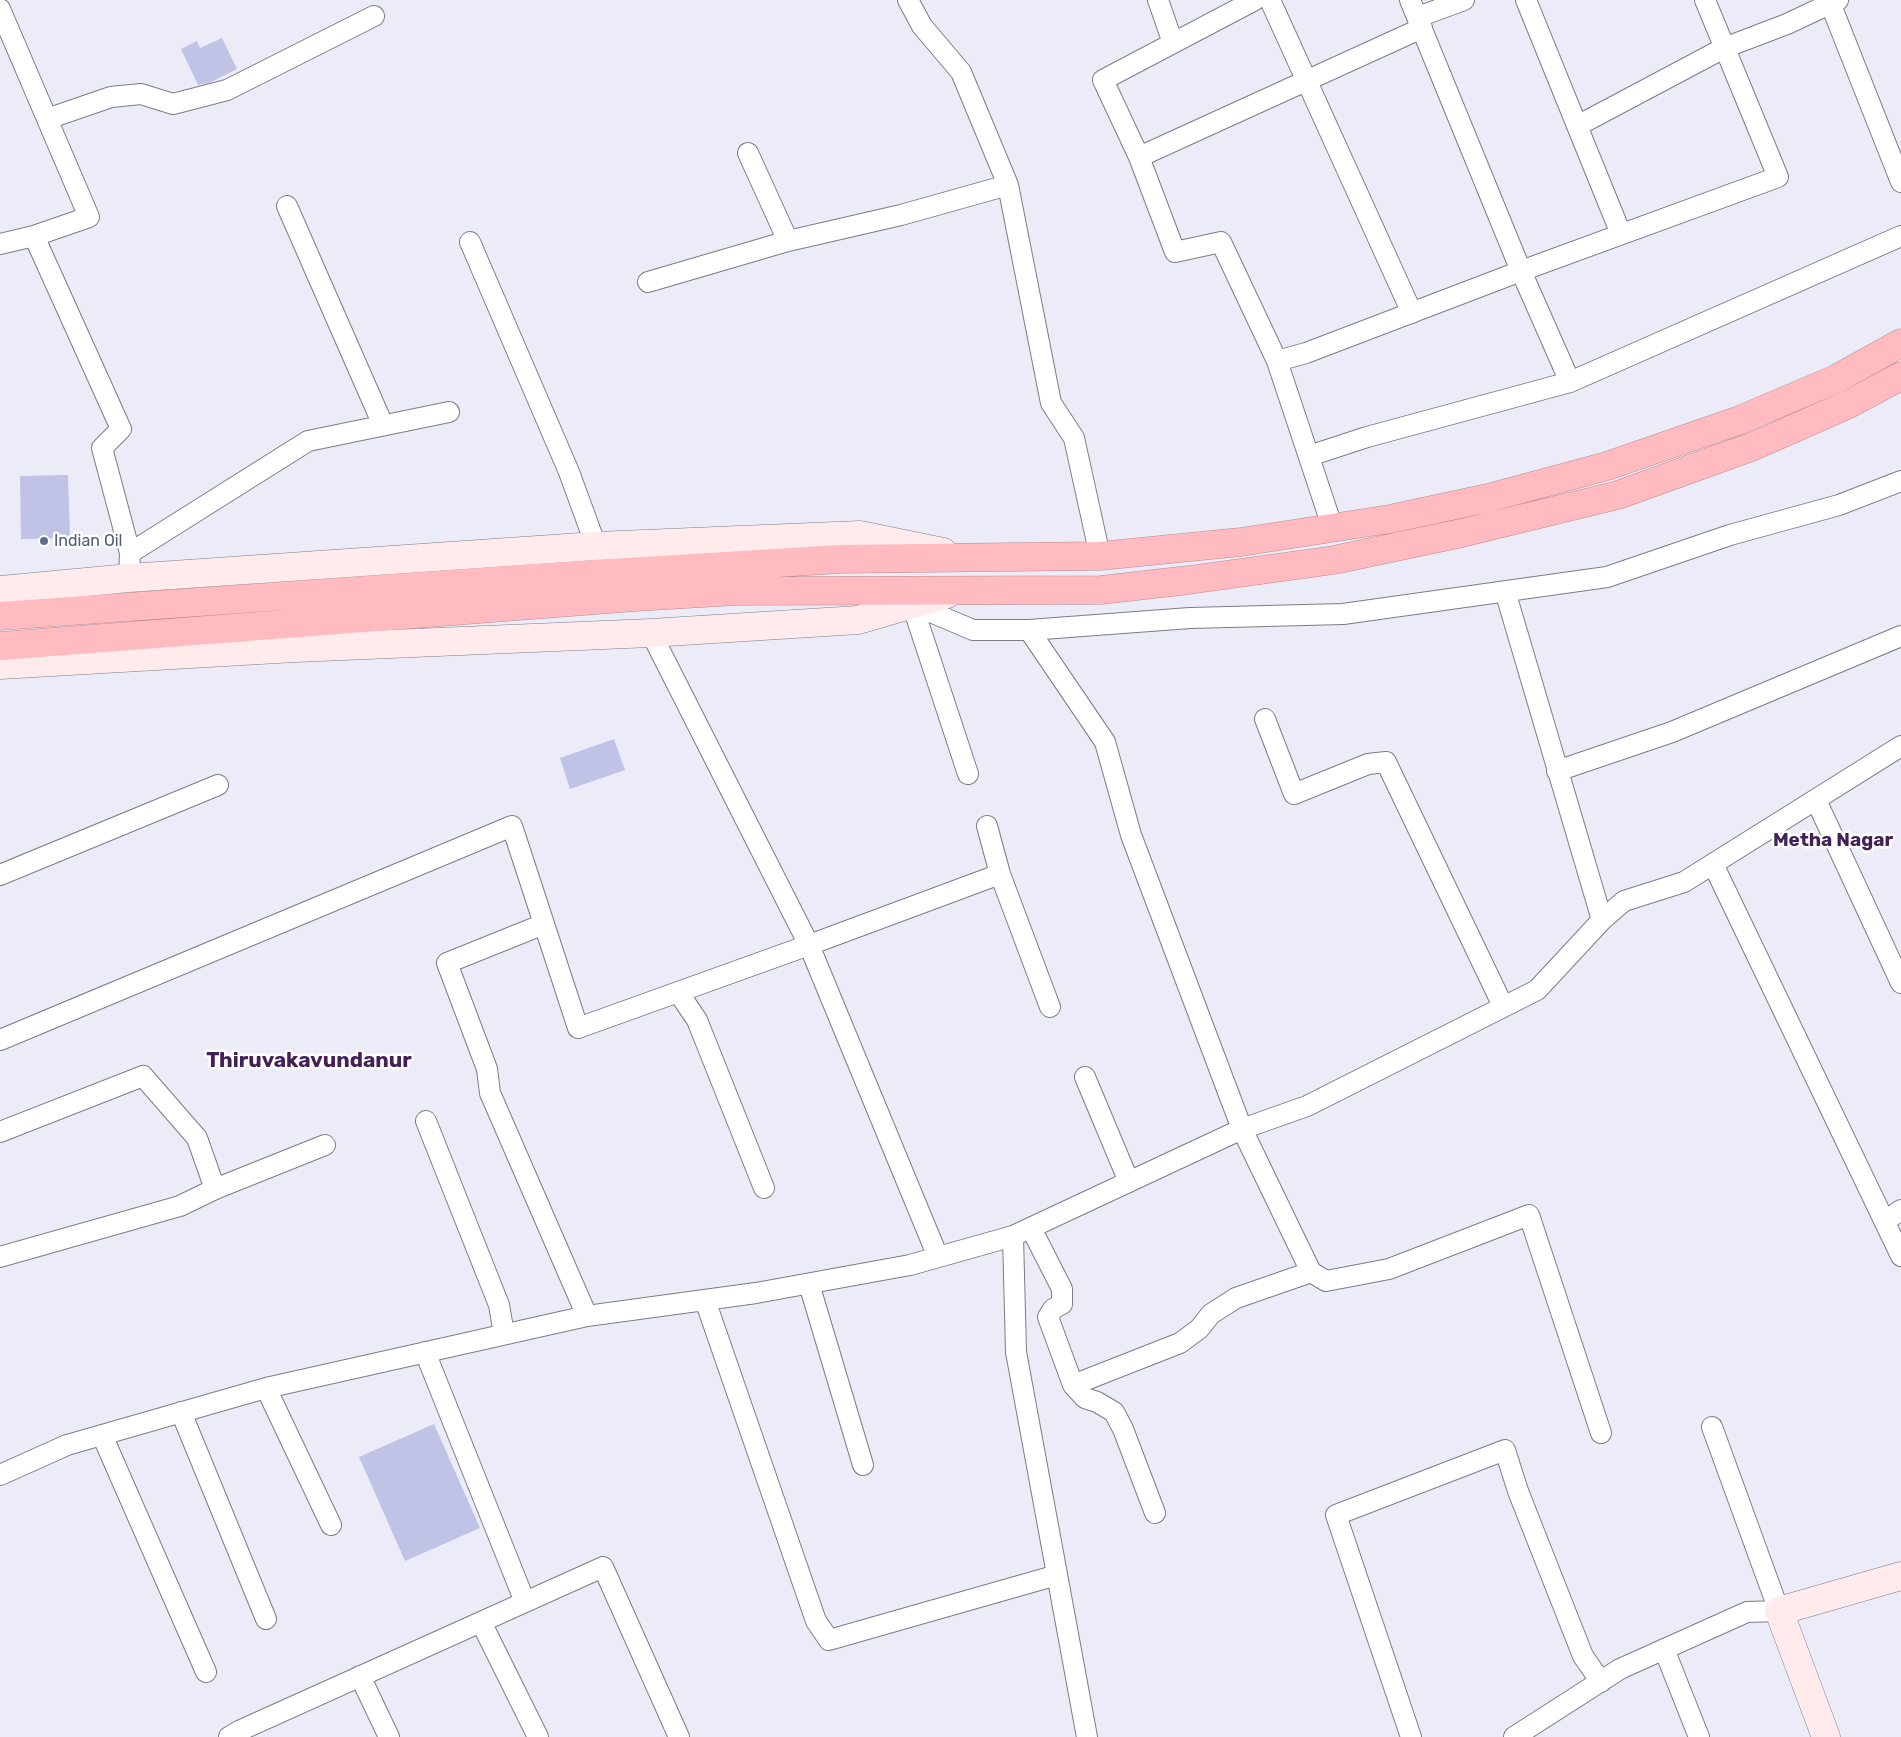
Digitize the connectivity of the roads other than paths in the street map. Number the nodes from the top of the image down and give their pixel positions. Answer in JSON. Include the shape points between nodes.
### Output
{"nodes":[{"id":1,"x":908,"y":0,"type":"edge"},
{"id":2,"x":1158,"y":0,"type":"edge"},
{"id":3,"x":1255,"y":0,"type":"edge"},
{"id":4,"x":1270,"y":0,"type":"edge"},
{"id":5,"x":1464,"y":0,"type":"edge"},
{"id":6,"x":1526,"y":0,"type":"edge"},
{"id":7,"x":1704,"y":0,"type":"edge"},
{"id":8,"x":1833,"y":1,"type":"edge"},
{"id":9,"x":0,"y":9,"type":"edge"},
{"id":10,"x":1416,"y":15,"type":"edge"},
{"id":11,"x":374,"y":16,"type":"dead end"},
{"id":12,"x":1173,"y":43,"type":"junction"},
{"id":13,"x":1724,"y":48,"type":"junction"},
{"id":14,"x":1306,"y":81,"type":"junction"},
{"id":15,"x":47,"y":119,"type":"junction"},
{"id":16,"x":1577,"y":126,"type":"junction"},
{"id":17,"x":748,"y":152,"type":"dead end"},
{"id":18,"x":1140,"y":157,"type":"junction"},
{"id":19,"x":1901,"y":182,"type":"edge"},
{"id":20,"x":1008,"y":185,"type":"junction"},
{"id":21,"x":286,"y":206,"type":"dead end"},
{"id":22,"x":1621,"y":234,"type":"junction"},
{"id":23,"x":34,"y":236,"type":"junction"},
{"id":24,"x":1901,"y":236,"type":"edge"},
{"id":25,"x":788,"y":241,"type":"junction"},
{"id":26,"x":470,"y":242,"type":"dead end"},
{"id":27,"x":0,"y":244,"type":"edge"},
{"id":28,"x":1521,"y":271,"type":"junction"},
{"id":29,"x":648,"y":282,"type":"dead end"},
{"id":30,"x":1412,"y":313,"type":"junction"},
{"id":31,"x":1901,"y":343,"type":"edge"},
{"id":32,"x":1277,"y":361,"type":"junction"},
{"id":33,"x":1901,"y":376,"type":"edge"},
{"id":34,"x":1570,"y":382,"type":"junction"},
{"id":35,"x":449,"y":412,"type":"dead end"},
{"id":36,"x":383,"y":426,"type":"junction"},
{"id":37,"x":1309,"y":456,"type":"junction"},
{"id":38,"x":1901,"y":481,"type":"edge"},
{"id":39,"x":1332,"y":529,"type":"junction"},
{"id":40,"x":596,"y":546,"type":"junction"},
{"id":41,"x":1100,"y":556,"type":"junction"},
{"id":42,"x":971,"y":558,"type":"junction"},
{"id":43,"x":129,"y":565,"type":"junction"},
{"id":44,"x":962,"y":589,"type":"junction"},
{"id":45,"x":0,"y":590,"type":"edge"},
{"id":46,"x":1505,"y":591,"type":"junction"},
{"id":47,"x":912,"y":604,"type":"junction"},
{"id":48,"x":0,"y":616,"type":"edge"},
{"id":49,"x":1029,"y":630,"type":"junction"},
{"id":50,"x":651,"y":633,"type":"junction"},
{"id":51,"x":1901,"y":636,"type":"edge"},
{"id":52,"x":0,"y":646,"type":"edge"},
{"id":53,"x":0,"y":666,"type":"edge"},
{"id":54,"x":1265,"y":719,"type":"dead end"},
{"id":55,"x":1901,"y":746,"type":"edge"},
{"id":56,"x":1557,"y":772,"type":"junction"},
{"id":57,"x":968,"y":774,"type":"dead end"},
{"id":58,"x":218,"y":784,"type":"dead end"},
{"id":59,"x":1816,"y":800,"type":"junction"},
{"id":60,"x":987,"y":826,"type":"dead end"},
{"id":61,"x":1712,"y":864,"type":"junction"},
{"id":62,"x":1000,"y":874,"type":"junction"},
{"id":63,"x":0,"y":875,"type":"edge"},
{"id":64,"x":1602,"y":920,"type":"junction"},
{"id":65,"x":544,"y":924,"type":"junction"},
{"id":66,"x":809,"y":945,"type":"junction"},
{"id":67,"x":1901,"y":983,"type":"edge"},
{"id":68,"x":678,"y":992,"type":"junction"},
{"id":69,"x":1503,"y":1006,"type":"junction"},
{"id":70,"x":1050,"y":1007,"type":"dead end"},
{"id":71,"x":0,"y":1040,"type":"edge"},
{"id":72,"x":1086,"y":1076,"type":"dead end"},
{"id":73,"x":426,"y":1121,"type":"dead end"},
{"id":74,"x":1242,"y":1129,"type":"junction"},
{"id":75,"x":0,"y":1132,"type":"edge"},
{"id":76,"x":325,"y":1145,"type":"dead end"},
{"id":77,"x":1129,"y":1182,"type":"junction"},
{"id":78,"x":764,"y":1188,"type":"dead end"},
{"id":79,"x":215,"y":1190,"type":"junction"},
{"id":80,"x":1893,"y":1216,"type":"edge"},
{"id":81,"x":1022,"y":1232,"type":"junction"},
{"id":82,"x":1901,"y":1256,"type":"edge"},
{"id":83,"x":0,"y":1257,"type":"edge"},
{"id":84,"x":938,"y":1257,"type":"junction"},
{"id":85,"x":1311,"y":1272,"type":"junction"},
{"id":86,"x":809,"y":1284,"type":"junction"},
{"id":87,"x":705,"y":1300,"type":"junction"},
{"id":88,"x":587,"y":1316,"type":"junction"},
{"id":89,"x":504,"y":1334,"type":"junction"},
{"id":90,"x":425,"y":1352,"type":"junction"},
{"id":91,"x":1073,"y":1385,"type":"junction"},
{"id":92,"x":266,"y":1388,"type":"junction"},
{"id":93,"x":182,"y":1412,"type":"junction"},
{"id":94,"x":1712,"y":1427,"type":"dead end"},
{"id":95,"x":1601,"y":1433,"type":"dead end"},
{"id":96,"x":102,"y":1435,"type":"junction"},
{"id":97,"x":863,"y":1465,"type":"dead end"},
{"id":98,"x":0,"y":1475,"type":"edge"},
{"id":99,"x":1155,"y":1513,"type":"dead end"},
{"id":100,"x":331,"y":1525,"type":"dead end"},
{"id":101,"x":1057,"y":1575,"type":"junction"},
{"id":102,"x":1901,"y":1576,"type":"edge"},
{"id":103,"x":525,"y":1602,"type":"junction"},
{"id":104,"x":1779,"y":1611,"type":"junction"},
{"id":105,"x":266,"y":1619,"type":"dead end"},
{"id":106,"x":481,"y":1622,"type":"junction"},
{"id":107,"x":1664,"y":1649,"type":"junction"},
{"id":108,"x":206,"y":1672,"type":"dead end"},
{"id":109,"x":360,"y":1676,"type":"junction"},
{"id":110,"x":1600,"y":1682,"type":"junction"},
{"id":111,"x":238,"y":1735,"type":"edge"},
{"id":112,"x":389,"y":1737,"type":"edge"},
{"id":113,"x":538,"y":1737,"type":"edge"},
{"id":114,"x":679,"y":1737,"type":"edge"},
{"id":115,"x":1087,"y":1737,"type":"edge"},
{"id":116,"x":1411,"y":1737,"type":"edge"},
{"id":117,"x":1514,"y":1737,"type":"edge"},
{"id":118,"x":1699,"y":1737,"type":"edge"},
{"id":119,"x":1826,"y":1737,"type":"edge"}],
"edges":[{"from":1,"to":20,"type":"street","via":[[922,26],[961,72]]},
{"from":2,"to":12,"type":"street"},
{"from":3,"to":12,"type":"street"},
{"from":4,"to":14,"type":"street"},
{"from":5,"to":10,"type":"street"},
{"from":6,"to":16,"type":"street"},
{"from":7,"to":13,"type":"street"},
{"from":8,"to":13,"type":"street","via":[[1787,24]]},
{"from":8,"to":19,"type":"street"},
{"from":9,"to":15,"type":"street"},
{"from":10,"to":14,"type":"street"},
{"from":10,"to":28,"type":"street"},
{"from":11,"to":15,"type":"street","via":[[227,90],[173,104],[140,94],[111,97]]},
{"from":12,"to":18,"type":"street","via":[[1103,80]]},
{"from":13,"to":16,"type":"street"},
{"from":13,"to":22,"type":"street","via":[[1778,177]]},
{"from":14,"to":18,"type":"street"},
{"from":14,"to":30,"type":"street"},
{"from":15,"to":23,"type":"street","via":[[89,216]]},
{"from":16,"to":22,"type":"street"},
{"from":17,"to":25,"type":"street"},
{"from":18,"to":32,"type":"street","via":[[1175,252],[1221,242]]},
{"from":20,"to":25,"type":"street","via":[[901,215]]},
{"from":20,"to":41,"type":"street","via":[[1051,403],[1074,438]]},
{"from":21,"to":36,"type":"street"},
{"from":22,"to":28,"type":"street"},
{"from":23,"to":27,"type":"street"},
{"from":23,"to":43,"type":"street","via":[[121,429],[102,448]]},
{"from":24,"to":34,"type":"street"},
{"from":25,"to":29,"type":"street"},
{"from":26,"to":40,"type":"street","via":[[569,472]]},
{"from":28,"to":30,"type":"street"},
{"from":28,"to":34,"type":"street"},
{"from":30,"to":32,"type":"street"},
{"from":31,"to":39,"type":"highway","via":[[1836,379],[1737,421],[1606,466],[1488,498]]},
{"from":32,"to":37,"type":"street"},
{"from":33,"to":44,"type":"highway","via":[[1754,446],[1645,485],[1462,533],[1334,560],[1101,590]]},
{"from":34,"to":37,"type":"street"},
{"from":35,"to":36,"type":"street"},
{"from":36,"to":43,"type":"street","via":[[308,441]]},
{"from":37,"to":39,"type":"street"},
{"from":38,"to":46,"type":"street","via":[[1838,505],[1607,576]]},
{"from":39,"to":41,"type":"highway"},
{"from":40,"to":42,"type":"street","via":[[860,536]]},
{"from":40,"to":43,"type":"street"},
{"from":41,"to":42,"type":"highway"},
{"from":42,"to":48,"type":"highway","via":[[840,559]]},
{"from":43,"to":45,"type":"street"},
{"from":44,"to":47,"type":"street"},
{"from":44,"to":52,"type":"highway","via":[[736,591],[644,596]]},
{"from":46,"to":49,"type":"street","via":[[1343,614],[1190,618]]},
{"from":46,"to":56,"type":"street"},
{"from":47,"to":49,"type":"street","via":[[973,630]]},
{"from":47,"to":50,"type":"street","via":[[858,620]]},
{"from":47,"to":57,"type":"street"},
{"from":49,"to":74,"type":"street","via":[[1105,742],[1131,835]]},
{"from":50,"to":53,"type":"street","via":[[304,648]]},
{"from":50,"to":66,"type":"street"},
{"from":51,"to":56,"type":"street","via":[[1672,732]]},
{"from":54,"to":69,"type":"street","via":[[1294,794],[1368,764],[1386,762]]},
{"from":55,"to":59,"type":"street"},
{"from":56,"to":64,"type":"street"},
{"from":58,"to":63,"type":"street"},
{"from":59,"to":61,"type":"street"},
{"from":59,"to":67,"type":"street"},
{"from":60,"to":62,"type":"street"},
{"from":61,"to":64,"type":"street","via":[[1684,882],[1624,901]]},
{"from":61,"to":80,"type":"street"},
{"from":62,"to":66,"type":"street"},
{"from":62,"to":70,"type":"street"},
{"from":64,"to":69,"type":"street","via":[[1537,990]]},
{"from":65,"to":68,"type":"street","via":[[578,1028]]},
{"from":65,"to":71,"type":"street","via":[[512,826]]},
{"from":65,"to":88,"type":"street","via":[[448,963],[487,1069],[490,1093]]},
{"from":66,"to":68,"type":"street"},
{"from":66,"to":84,"type":"street"},
{"from":68,"to":78,"type":"street","via":[[697,1020]]},
{"from":69,"to":74,"type":"street","via":[[1307,1106]]},
{"from":72,"to":77,"type":"street"},
{"from":73,"to":89,"type":"street","via":[[499,1304]]},
{"from":74,"to":77,"type":"street"},
{"from":74,"to":85,"type":"street"},
{"from":75,"to":79,"type":"street","via":[[144,1076],[197,1138]]},
{"from":76,"to":79,"type":"street"},
{"from":77,"to":81,"type":"street"},
{"from":79,"to":83,"type":"street","via":[[180,1206]]},
{"from":80,"to":82,"type":"street"},
{"from":81,"to":84,"type":"street"},
{"from":81,"to":91,"type":"street","via":[[1062,1289],[1062,1304],[1048,1317]]},
{"from":81,"to":101,"type":"street","via":[[1016,1352]]},
{"from":84,"to":86,"type":"street","via":[[910,1266]]},
{"from":85,"to":91,"type":"street","via":[[1236,1298],[1211,1314],[1199,1329],[1180,1343]]},
{"from":85,"to":95,"type":"street","via":[[1326,1282],[1389,1269],[1529,1215]]},
{"from":86,"to":87,"type":"street"},
{"from":86,"to":97,"type":"street"},
{"from":87,"to":88,"type":"street"},
{"from":87,"to":101,"type":"street","via":[[816,1621],[829,1640]]},
{"from":88,"to":89,"type":"street"},
{"from":89,"to":90,"type":"street"},
{"from":90,"to":92,"type":"street"},
{"from":90,"to":103,"type":"street"},
{"from":91,"to":99,"type":"street","via":[[1085,1398],[1114,1412]]},
{"from":92,"to":93,"type":"street"},
{"from":92,"to":100,"type":"street"},
{"from":93,"to":96,"type":"street"},
{"from":93,"to":105,"type":"street"},
{"from":94,"to":104,"type":"street"},
{"from":96,"to":98,"type":"street","via":[[67,1445]]},
{"from":96,"to":108,"type":"street"},
{"from":101,"to":115,"type":"street"},
{"from":102,"to":104,"type":"street"},
{"from":103,"to":106,"type":"street"},
{"from":103,"to":114,"type":"street","via":[[604,1567]]},
{"from":104,"to":107,"type":"street","via":[[1747,1612]]},
{"from":104,"to":119,"type":"street"},
{"from":106,"to":109,"type":"street"},
{"from":106,"to":113,"type":"street"},
{"from":107,"to":110,"type":"street"},
{"from":107,"to":118,"type":"street"},
{"from":109,"to":111,"type":"street"},
{"from":109,"to":112,"type":"street"},
{"from":110,"to":116,"type":"street","via":[[1583,1656],[1505,1450],[1336,1515]]},
{"from":110,"to":117,"type":"street"}]}
